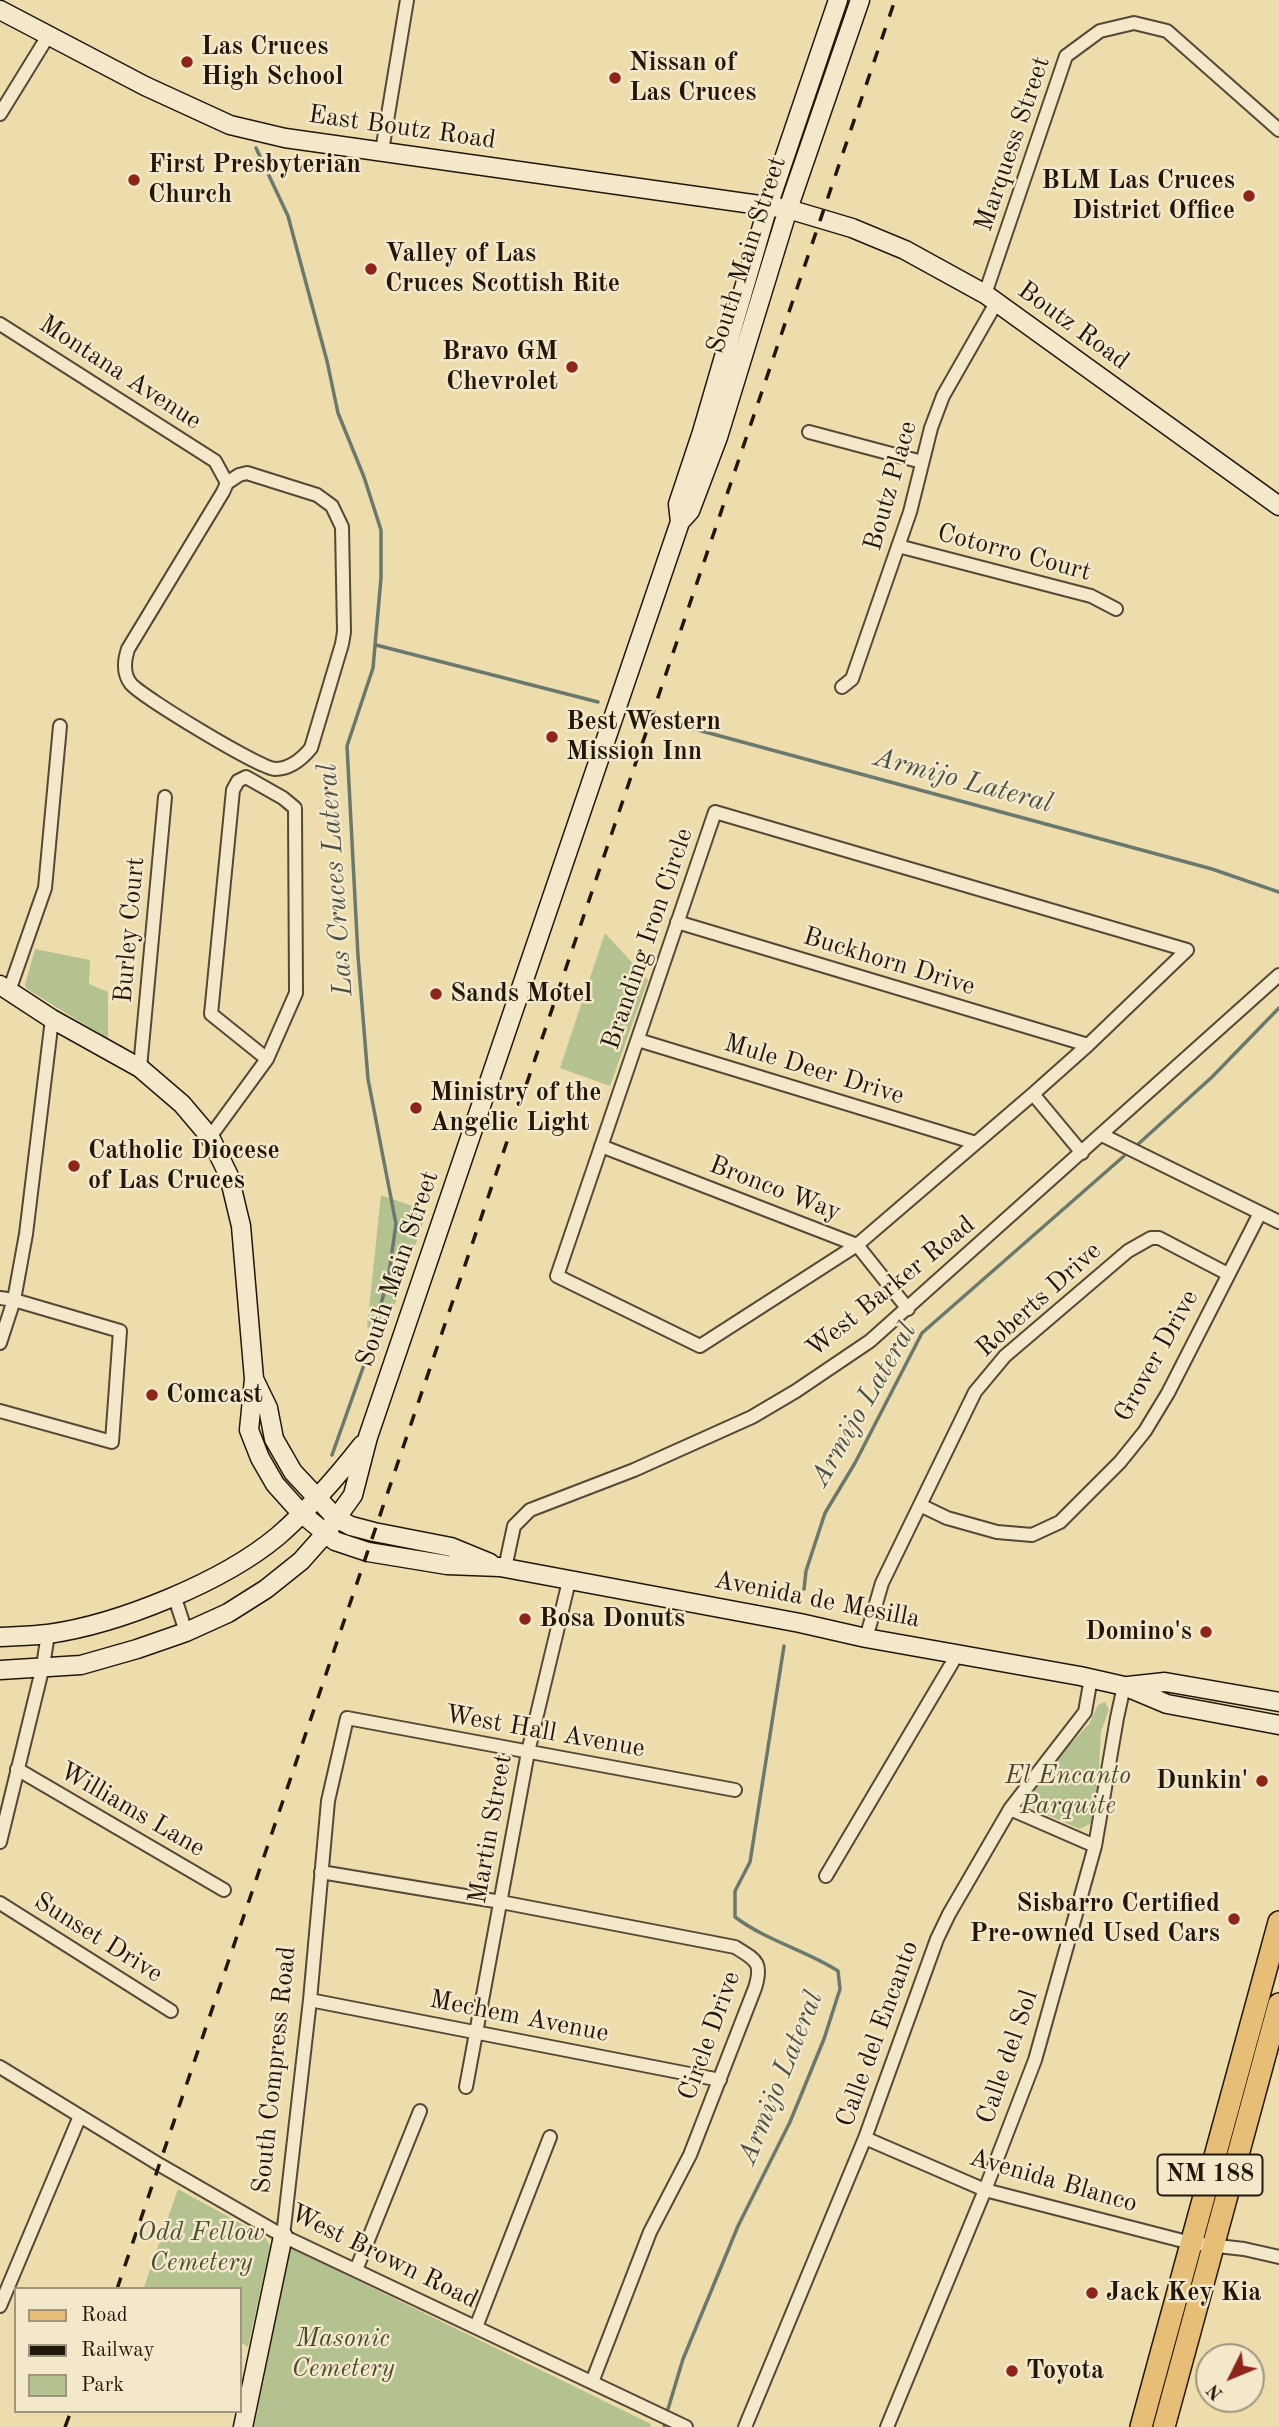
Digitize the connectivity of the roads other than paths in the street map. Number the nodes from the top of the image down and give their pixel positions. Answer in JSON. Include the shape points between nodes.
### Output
{"nodes":[{"id":1,"x":407,"y":0,"type":"edge"},
{"id":2,"x":838,"y":0,"type":"edge"},
{"id":3,"x":860,"y":0,"type":"edge"},
{"id":4,"x":0,"y":10,"type":"edge"},
{"id":5,"x":48,"y":36,"type":"junction"},
{"id":6,"x":0,"y":114,"type":"edge"},
{"id":7,"x":1279,"y":130,"type":"edge"},
{"id":8,"x":382,"y":151,"type":"junction"},
{"id":9,"x":768,"y":206,"type":"junction"},
{"id":10,"x":788,"y":209,"type":"junction"},
{"id":11,"x":821,"y":218,"type":"joint"},
{"id":12,"x":990,"y":299,"type":"junction"},
{"id":13,"x":0,"y":324,"type":"edge"},
{"id":14,"x":809,"y":432,"type":"dead end"},
{"id":15,"x":922,"y":462,"type":"junction"},
{"id":16,"x":227,"y":483,"type":"junction"},
{"id":17,"x":1279,"y":506,"type":"edge"},
{"id":18,"x":680,"y":522,"type":"junction"},
{"id":19,"x":898,"y":546,"type":"junction"},
{"id":20,"x":1116,"y":609,"type":"dead end"},
{"id":21,"x":842,"y":687,"type":"dead end"},
{"id":22,"x":60,"y":726,"type":"dead end"},
{"id":23,"x":165,"y":797,"type":"dead end"},
{"id":24,"x":677,"y":922,"type":"junction"},
{"id":25,"x":1279,"y":975,"type":"edge"},
{"id":26,"x":4,"y":988,"type":"edge"},
{"id":27,"x":52,"y":1019,"type":"junction"},
{"id":28,"x":638,"y":1040,"type":"junction"},
{"id":29,"x":1088,"y":1045,"type":"junction"},
{"id":30,"x":267,"y":1059,"type":"junction"},
{"id":31,"x":139,"y":1068,"type":"junction"},
{"id":32,"x":1033,"y":1094,"type":"junction"},
{"id":33,"x":1102,"y":1135,"type":"junction"},
{"id":34,"x":210,"y":1137,"type":"junction"},
{"id":35,"x":976,"y":1143,"type":"junction"},
{"id":36,"x":601,"y":1146,"type":"junction"},
{"id":37,"x":1082,"y":1153,"type":"junction"},
{"id":38,"x":1260,"y":1213,"type":"junction"},
{"id":39,"x":1279,"y":1222,"type":"edge"},
{"id":40,"x":857,"y":1245,"type":"junction"},
{"id":41,"x":1228,"y":1274,"type":"junction"},
{"id":42,"x":0,"y":1298,"type":"edge"},
{"id":43,"x":14,"y":1300,"type":"junction"},
{"id":44,"x":908,"y":1310,"type":"junction"},
{"id":45,"x":0,"y":1343,"type":"edge"},
{"id":46,"x":254,"y":1379,"type":"junction"},
{"id":47,"x":0,"y":1411,"type":"edge"},
{"id":48,"x":368,"y":1437,"type":"junction"},
{"id":49,"x":316,"y":1498,"type":"junction"},
{"id":50,"x":920,"y":1505,"type":"junction"},
{"id":51,"x":301,"y":1513,"type":"junction"},
{"id":52,"x":336,"y":1518,"type":"junction"},
{"id":53,"x":325,"y":1534,"type":"junction"},
{"id":54,"x":502,"y":1567,"type":"junction"},
{"id":55,"x":569,"y":1581,"type":"junction"},
{"id":56,"x":174,"y":1595,"type":"junction"},
{"id":57,"x":186,"y":1632,"type":"junction"},
{"id":58,"x":48,"y":1634,"type":"junction"},
{"id":59,"x":0,"y":1637,"type":"edge"},
{"id":60,"x":866,"y":1638,"type":"junction"},
{"id":61,"x":958,"y":1653,"type":"junction"},
{"id":62,"x":43,"y":1666,"type":"junction"},
{"id":63,"x":0,"y":1670,"type":"edge"},
{"id":64,"x":1091,"y":1678,"type":"junction"},
{"id":65,"x":1124,"y":1686,"type":"junction"},
{"id":66,"x":1279,"y":1702,"type":"edge"},
{"id":67,"x":347,"y":1718,"type":"joint"},
{"id":68,"x":1279,"y":1725,"type":"edge"},
{"id":69,"x":527,"y":1752,"type":"junction"},
{"id":70,"x":17,"y":1769,"type":"junction"},
{"id":71,"x":735,"y":1790,"type":"dead end"},
{"id":72,"x":1010,"y":1809,"type":"junction"},
{"id":73,"x":0,"y":1842,"type":"edge"},
{"id":74,"x":1095,"y":1846,"type":"junction"},
{"id":75,"x":321,"y":1872,"type":"junction"},
{"id":76,"x":825,"y":1876,"type":"dead end"},
{"id":77,"x":224,"y":1890,"type":"dead end"},
{"id":78,"x":502,"y":1902,"type":"junction"},
{"id":79,"x":0,"y":1903,"type":"edge"},
{"id":80,"x":1278,"y":1933,"type":"edge"},
{"id":81,"x":310,"y":2000,"type":"junction"},
{"id":82,"x":1279,"y":2004,"type":"edge"},
{"id":83,"x":171,"y":2011,"type":"dead end"},
{"id":84,"x":475,"y":2031,"type":"junction"},
{"id":85,"x":0,"y":2067,"type":"edge"},
{"id":86,"x":720,"y":2080,"type":"junction"},
{"id":87,"x":466,"y":2087,"type":"dead end"},
{"id":88,"x":420,"y":2111,"type":"dead end"},
{"id":89,"x":80,"y":2116,"type":"junction"},
{"id":90,"x":550,"y":2137,"type":"dead end"},
{"id":91,"x":865,"y":2138,"type":"junction"},
{"id":92,"x":985,"y":2190,"type":"junction"},
{"id":93,"x":283,"y":2236,"type":"junction"},
{"id":94,"x":1191,"y":2243,"type":"junction"},
{"id":95,"x":1214,"y":2244,"type":"junction"},
{"id":96,"x":1279,"y":2257,"type":"edge"},
{"id":97,"x":356,"y":2270,"type":"junction"},
{"id":98,"x":0,"y":2306,"type":"edge"},
{"id":99,"x":476,"y":2327,"type":"junction"},
{"id":100,"x":592,"y":2382,"type":"junction"},
{"id":101,"x":243,"y":2427,"type":"edge"},
{"id":102,"x":686,"y":2427,"type":"edge"},
{"id":103,"x":745,"y":2427,"type":"edge"},
{"id":104,"x":887,"y":2427,"type":"edge"},
{"id":105,"x":1141,"y":2427,"type":"edge"},
{"id":106,"x":1164,"y":2427,"type":"edge"}],
"edges":[{"from":1,"to":8,"type":"street"},
{"from":2,"to":9,"type":"main road","name":"South Main Street"},
{"from":3,"to":10,"type":"main road","name":"South Main Street"},
{"from":4,"to":5,"type":"main road","name":"East Boutz Road"},
{"from":5,"to":6,"type":"street"},
{"from":5,"to":8,"type":"main road","name":"East Boutz Road","via":[[230,125],[285,138]]},
{"from":7,"to":12,"type":"street","name":"Marquess Street","via":[[1167,31],[1134,23],[1100,31],[1066,56]]},
{"from":8,"to":9,"type":"main road","name":"East Boutz Road"},
{"from":9,"to":10,"type":"main road","name":"East Boutz Road"},
{"from":9,"to":18,"type":"main road","name":"South Main Street","via":[[678,505]]},
{"from":10,"to":11,"type":"main road","name":"East Boutz Road"},
{"from":10,"to":18,"type":"main road","name":"South Main Street","via":[[718,437],[690,511]]},
{"from":11,"to":12,"type":"main road","name":"Boutz Road","via":[[905,250]]},
{"from":12,"to":15,"type":"street","name":"Boutz Place","via":[[943,396]]},
{"from":12,"to":17,"type":"main road","name":"Boutz Road"},
{"from":13,"to":16,"type":"street","name":"Montana Avenue","via":[[215,461]]},
{"from":14,"to":15,"type":"street"},
{"from":15,"to":19,"type":"street","name":"Boutz Place"},
{"from":16,"to":16,"type":"street","via":[[128,649],[126,674],[148,697],[227,746],[258,764],[284,768],[310,748],[342,644],[342,527],[332,506],[317,495],[247,474]]},
{"from":18,"to":48,"type":"main road","name":"South Main Street"},
{"from":19,"to":20,"type":"street","name":"Cotorro Court","via":[[1091,596]]},
{"from":19,"to":21,"type":"street","name":"Boutz Place","via":[[852,679]]},
{"from":22,"to":26,"type":"street","via":[[45,888]]},
{"from":23,"to":31,"type":"street","name":"Burley Court"},
{"from":24,"to":28,"type":"street","name":"Branding Iron Circle"},
{"from":24,"to":29,"type":"street","name":"Buckhorn Drive"},
{"from":24,"to":29,"type":"street","name":"Branding Iron Circle","via":[[715,812],[1187,950]]},
{"from":25,"to":33,"type":"street","name":"West Barker Road"},
{"from":26,"to":27,"type":"main road"},
{"from":27,"to":31,"type":"main road"},
{"from":27,"to":43,"type":"street"},
{"from":28,"to":35,"type":"street","name":"Mule Deer Drive"},
{"from":28,"to":36,"type":"street","name":"Branding Iron Circle"},
{"from":29,"to":32,"type":"street","name":"Branding Iron Circle"},
{"from":30,"to":30,"type":"street","via":[[211,1014],[233,790],[246,777],[295,808],[296,993]]},
{"from":30,"to":34,"type":"street"},
{"from":31,"to":34,"type":"main road","via":[[182,1104]]},
{"from":32,"to":35,"type":"street","name":"Branding Iron Circle"},
{"from":32,"to":37,"type":"street"},
{"from":33,"to":37,"type":"street","name":"West Barker Road"},
{"from":33,"to":38,"type":"street"},
{"from":34,"to":46,"type":"main road","via":[[229,1176],[241,1226]]},
{"from":35,"to":40,"type":"street","name":"Branding Iron Circle"},
{"from":36,"to":40,"type":"street","name":"Bronco Way"},
{"from":36,"to":40,"type":"street","name":"Branding Iron Circle","via":[[557,1276],[700,1346]]},
{"from":37,"to":44,"type":"street","name":"West Barker Road"},
{"from":38,"to":39,"type":"street"},
{"from":38,"to":41,"type":"street","name":"Grover Drive"},
{"from":40,"to":44,"type":"street","name":"Bronco Way"},
{"from":41,"to":50,"type":"street","name":"Roberts Drive","via":[[1159,1238],[1128,1251],[1005,1356],[975,1392]]},
{"from":41,"to":50,"type":"street","name":"Grover Drive","via":[[1145,1431],[1060,1522],[1032,1535],[996,1532]]},
{"from":42,"to":43,"type":"street"},
{"from":43,"to":45,"type":"street"},
{"from":43,"to":47,"type":"street","via":[[120,1331],[112,1442]]},
{"from":44,"to":54,"type":"street","name":"West Barker Road","via":[[833,1368],[752,1417],[530,1510],[514,1526]]},
{"from":46,"to":49,"type":"main road","name":"Avenida de Mesilla","via":[[268,1408],[274,1439],[293,1472]]},
{"from":46,"to":51,"type":"main road","name":"Avenida de Mesilla","via":[[249,1430],[275,1484]]},
{"from":48,"to":49,"type":"main road","name":"South Main Street"},
{"from":48,"to":52,"type":"main road","name":"South Main Street","via":[[353,1495]]},
{"from":49,"to":51,"type":"main road","name":"South Main Street"},
{"from":49,"to":52,"type":"main road","name":"Avenida de Mesilla"},
{"from":50,"to":60,"type":"street","name":"Roberts Drive","via":[[882,1583]]},
{"from":51,"to":53,"type":"main road","name":"Avenida de Mesilla"},
{"from":51,"to":56,"type":"main road","name":"South Main Street","via":[[246,1558]]},
{"from":52,"to":53,"type":"main road","name":"South Main Street"},
{"from":52,"to":54,"type":"main road","name":"Avenida de Mesilla","via":[[374,1532],[451,1547]]},
{"from":53,"to":54,"type":"main road","name":"Avenida de Mesilla","via":[[368,1552],[447,1565]]},
{"from":53,"to":57,"type":"main road","name":"South Main Street","via":[[266,1589]]},
{"from":54,"to":55,"type":"main road","name":"Avenida de Mesilla"},
{"from":55,"to":60,"type":"main road","name":"Avenida de Mesilla"},
{"from":55,"to":69,"type":"street","name":"Martin Street"},
{"from":56,"to":57,"type":"street"},
{"from":56,"to":58,"type":"main road","name":"South Main Street","via":[[127,1614]]},
{"from":57,"to":62,"type":"main road","name":"South Main Street","via":[[81,1665]]},
{"from":58,"to":59,"type":"main road","name":"South Main Street"},
{"from":58,"to":62,"type":"street"},
{"from":60,"to":61,"type":"main road","name":"Avenida de Mesilla"},
{"from":61,"to":64,"type":"main road","name":"Avenida de Mesilla"},
{"from":61,"to":76,"type":"street"},
{"from":62,"to":63,"type":"main road","name":"South Main Street"},
{"from":62,"to":70,"type":"street"},
{"from":64,"to":65,"type":"main road","name":"Avenida de Mesilla"},
{"from":64,"to":72,"type":"street","name":"Calle del Encanto","via":[[1085,1712]]},
{"from":65,"to":66,"type":"main road","name":"Avenida de Mesilla","via":[[1165,1682]]},
{"from":65,"to":68,"type":"main road","name":"Avenida de Mesilla","via":[[1167,1704]]},
{"from":65,"to":74,"type":"street","name":"Calle del Sol"},
{"from":67,"to":69,"type":"street","name":"West Hall Avenue"},
{"from":67,"to":75,"type":"street","name":"South Compress Road","via":[[328,1801]]},
{"from":69,"to":71,"type":"street","name":"West Hall Avenue"},
{"from":69,"to":78,"type":"street","name":"Martin Street"},
{"from":70,"to":73,"type":"street"},
{"from":70,"to":77,"type":"street","name":"Williams Lane"},
{"from":72,"to":74,"type":"street"},
{"from":72,"to":91,"type":"street","name":"Calle del Encanto","via":[[937,1940]]},
{"from":74,"to":92,"type":"street","name":"Calle del Sol","via":[[1035,2060]]},
{"from":75,"to":78,"type":"street","name":"Circle Drive"},
{"from":75,"to":81,"type":"street","name":"South Compress Road"},
{"from":78,"to":84,"type":"street","name":"Martin Street"},
{"from":78,"to":86,"type":"street","name":"Circle Drive","via":[[735,1947],[752,1957],[759,1965],[759,1976]]},
{"from":79,"to":83,"type":"street","name":"Sunset Drive"},
{"from":80,"to":94,"type":"main road","number":"NM 188"},
{"from":81,"to":84,"type":"street","name":"Mechem Avenue"},
{"from":81,"to":93,"type":"street","name":"South Compress Road"},
{"from":82,"to":95,"type":"main road","number":"NM 188"},
{"from":84,"to":86,"type":"street","name":"Mechem Avenue"},
{"from":84,"to":87,"type":"street","name":"Martin Street"},
{"from":85,"to":89,"type":"street","name":"West Brown Road"},
{"from":86,"to":100,"type":"street","name":"Circle Drive","via":[[690,2155],[650,2232]]},
{"from":88,"to":97,"type":"street"},
{"from":89,"to":93,"type":"street","name":"West Brown Road"},
{"from":89,"to":98,"type":"street"},
{"from":90,"to":99,"type":"street"},
{"from":91,"to":92,"type":"street","name":"Avenida Blanco"},
{"from":91,"to":103,"type":"street","name":"Calle del Encanto"},
{"from":92,"to":94,"type":"street","name":"Avenida Blanco"},
{"from":92,"to":104,"type":"street","name":"Calle del Sol"},
{"from":93,"to":97,"type":"street","name":"West Brown Road"},
{"from":93,"to":101,"type":"main road","name":"South Compress Road"},
{"from":94,"to":95,"type":"street","name":"Avenida Blanco"},
{"from":94,"to":105,"type":"main road","number":"NM 188"},
{"from":95,"to":96,"type":"street","name":"Avenida Blanco"},
{"from":95,"to":106,"type":"main road","number":"NM 188"},
{"from":97,"to":99,"type":"street","name":"West Brown Road"},
{"from":99,"to":100,"type":"street","name":"West Brown Road"},
{"from":100,"to":102,"type":"street","name":"West Brown Road"}]}
